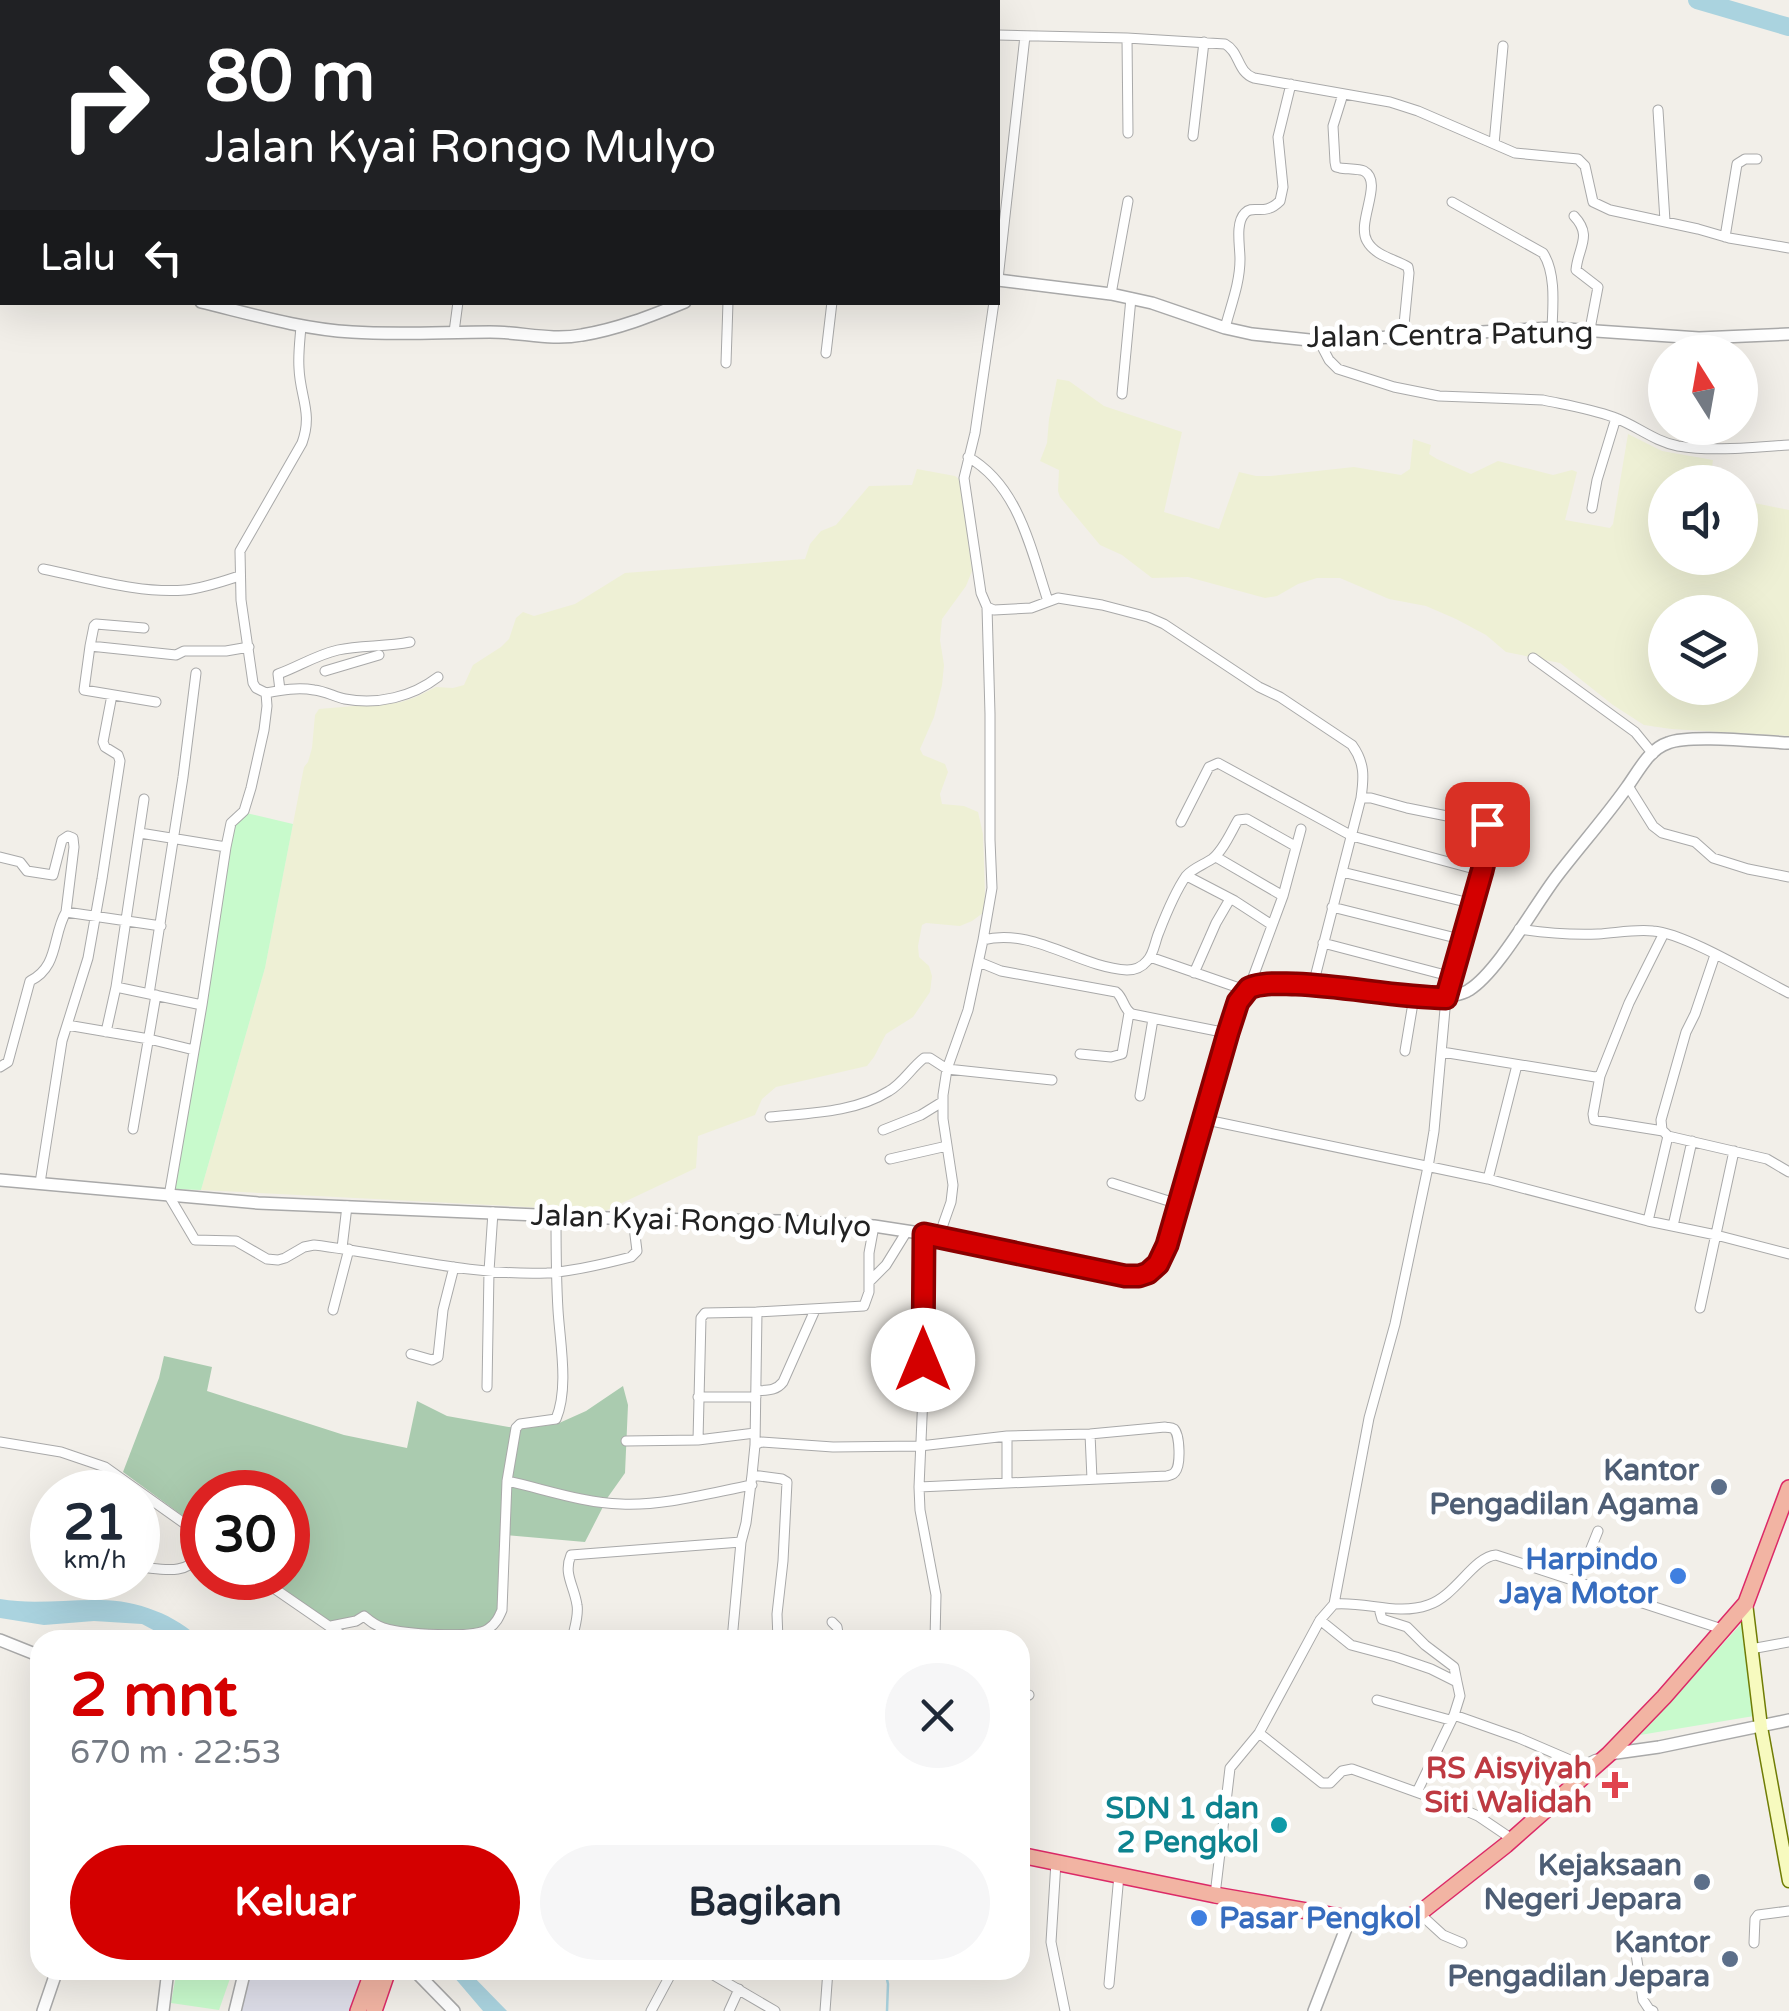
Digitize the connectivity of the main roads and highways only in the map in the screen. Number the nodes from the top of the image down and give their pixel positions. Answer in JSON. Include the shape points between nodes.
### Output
{"nodes":[{"id":1,"x":1788,"y":1494,"type":"edge"},
{"id":2,"x":1746,"y":1602,"type":"junction"},
{"id":3,"x":1030,"y":1857,"type":"edge"},
{"id":4,"x":1789,"y":1881,"type":"edge"},
{"id":5,"x":377,"y":1980,"type":"edge"},
{"id":6,"x":380,"y":1980,"type":"edge"},
{"id":7,"x":358,"y":2011,"type":"edge"},
{"id":8,"x":374,"y":2011,"type":"edge"}],
"edges":[{"from":1,"to":2,"type":"highway"},
{"from":2,"to":3,"type":"highway","via":[[1608,1754],[1512,1840],[1419,1913],[1397,1921],[1215,1895]]},
{"from":2,"to":4,"type":"main road"},
{"from":5,"to":7,"type":"highway"},
{"from":6,"to":8,"type":"highway"}]}
